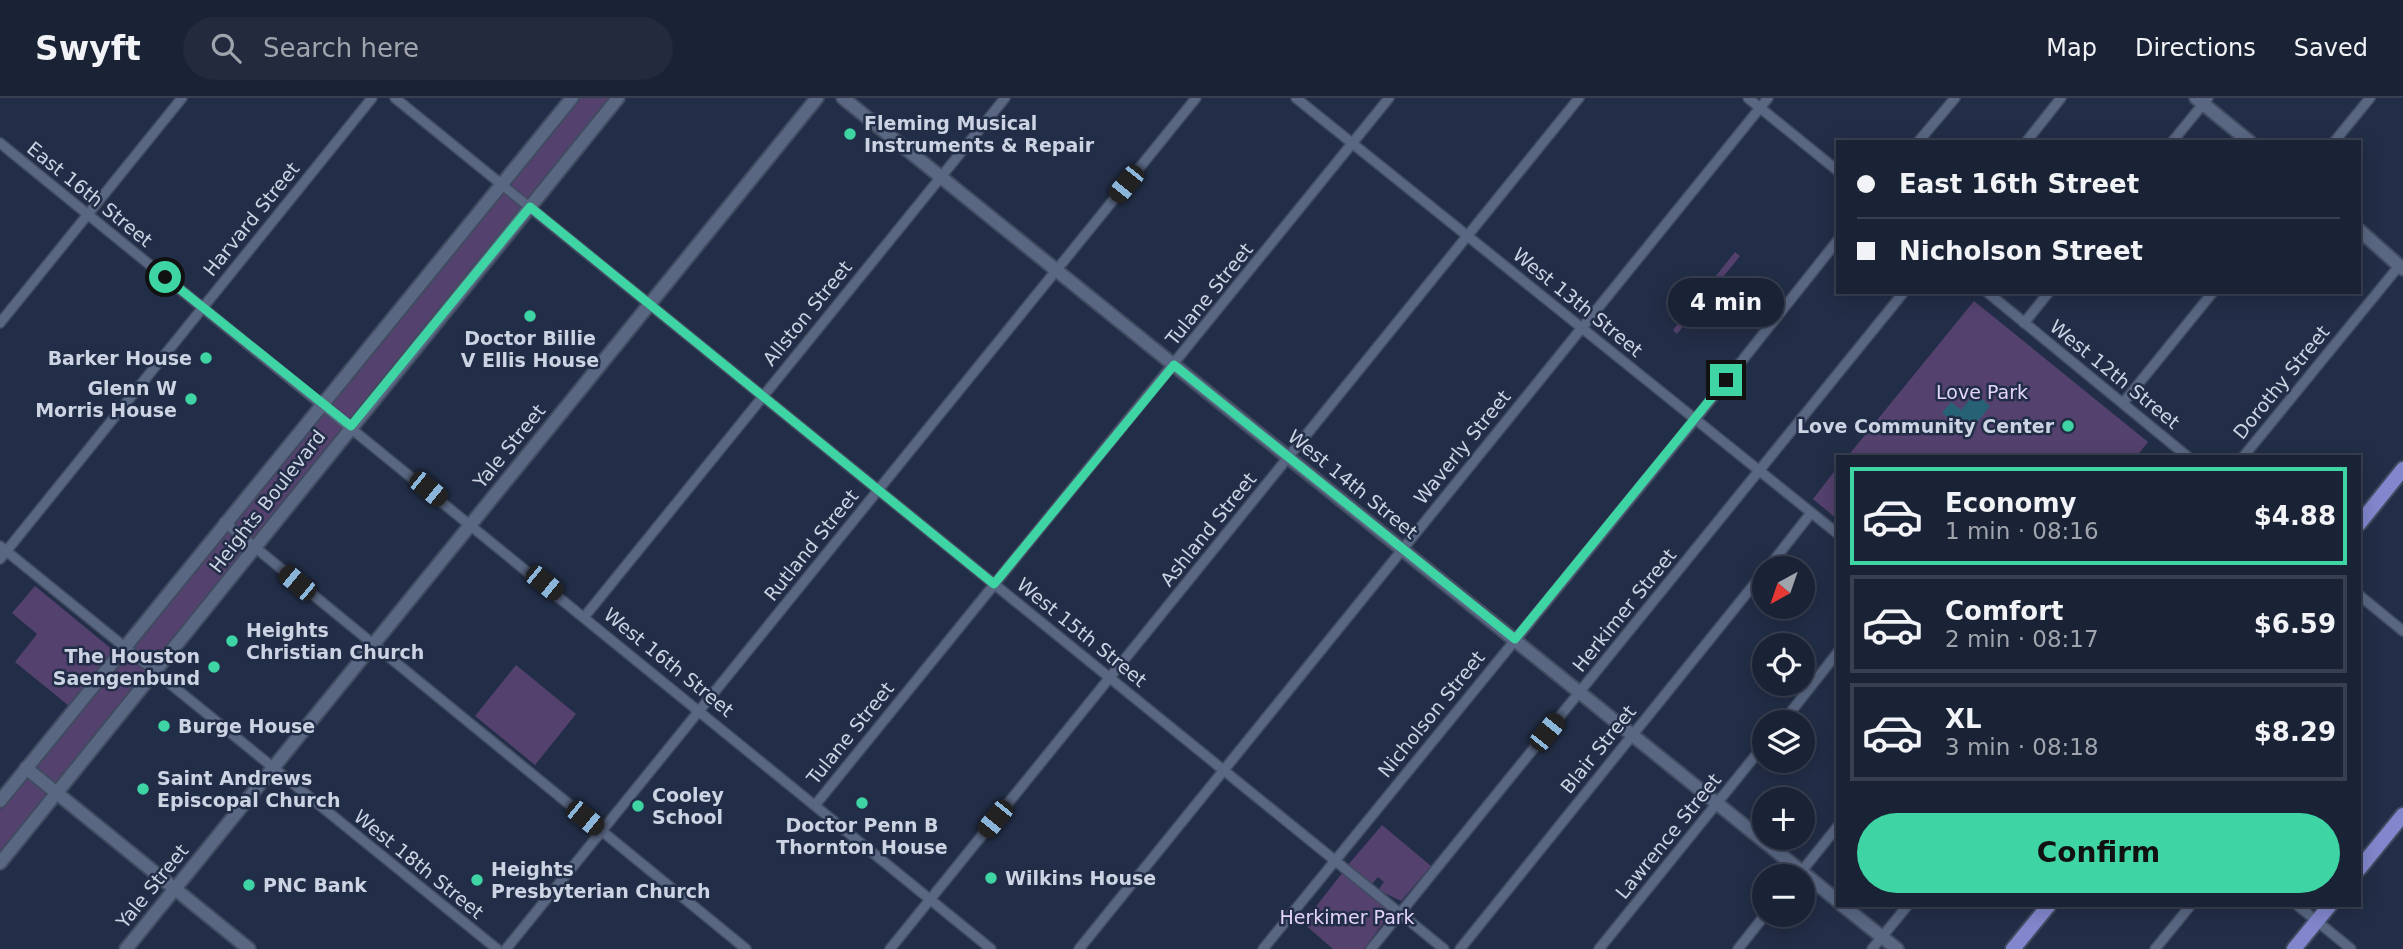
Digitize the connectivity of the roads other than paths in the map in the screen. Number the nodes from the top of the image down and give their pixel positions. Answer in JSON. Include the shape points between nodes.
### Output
{"nodes":[{"id":1,"x":181,"y":98,"type":"edge"},
{"id":2,"x":372,"y":98,"type":"edge"},
{"id":3,"x":395,"y":98,"type":"edge"},
{"id":4,"x":572,"y":98,"type":"edge"},
{"id":5,"x":618,"y":98,"type":"edge"},
{"id":6,"x":817,"y":98,"type":"edge"},
{"id":7,"x":843,"y":98,"type":"edge"},
{"id":8,"x":1004,"y":98,"type":"edge"},
{"id":9,"x":1196,"y":98,"type":"edge"},
{"id":10,"x":1296,"y":98,"type":"edge"},
{"id":11,"x":1389,"y":98,"type":"edge"},
{"id":12,"x":1579,"y":98,"type":"edge"},
{"id":13,"x":1748,"y":98,"type":"edge"},
{"id":14,"x":1768,"y":98,"type":"edge"},
{"id":15,"x":1955,"y":98,"type":"edge"},
{"id":16,"x":2061,"y":98,"type":"edge"},
{"id":17,"x":2370,"y":98,"type":"edge"},
{"id":18,"x":2202,"y":100,"type":"edge"},
{"id":19,"x":1760,"y":108,"type":"junction"},
{"id":20,"x":1920,"y":140,"type":"edge"},
{"id":21,"x":2028,"y":140,"type":"edge"},
{"id":22,"x":2173,"y":140,"type":"edge"},
{"id":23,"x":2248,"y":140,"type":"edge"},
{"id":24,"x":2336,"y":140,"type":"edge"},
{"id":25,"x":0,"y":143,"type":"edge"},
{"id":26,"x":1352,"y":144,"type":"junction"},
{"id":27,"x":1836,"y":169,"type":"edge"},
{"id":28,"x":940,"y":177,"type":"junction"},
{"id":29,"x":502,"y":184,"type":"junction"},
{"id":30,"x":530,"y":207,"type":"junction"},
{"id":31,"x":88,"y":214,"type":"junction"},
{"id":32,"x":2361,"y":232,"type":"edge"},
{"id":33,"x":1467,"y":237,"type":"junction"},
{"id":34,"x":1836,"y":243,"type":"edge"},
{"id":35,"x":2402,"y":263,"type":"edge"},
{"id":36,"x":1056,"y":270,"type":"junction"},
{"id":37,"x":1902,"y":294,"type":"edge"},
{"id":38,"x":1989,"y":294,"type":"edge"},
{"id":39,"x":2047,"y":294,"type":"edge"},
{"id":40,"x":2211,"y":294,"type":"edge"},
{"id":41,"x":650,"y":302,"type":"junction"},
{"id":42,"x":203,"y":307,"type":"junction"},
{"id":43,"x":0,"y":323,"type":"edge"},
{"id":44,"x":2024,"y":323,"type":"junction"},
{"id":45,"x":1581,"y":327,"type":"junction"},
{"id":46,"x":1174,"y":365,"type":"junction"},
{"id":47,"x":762,"y":397,"type":"junction"},
{"id":48,"x":322,"y":403,"type":"junction"},
{"id":49,"x":2123,"y":403,"type":"junction"},
{"id":50,"x":1694,"y":421,"type":"junction"},
{"id":51,"x":351,"y":426,"type":"junction"},
{"id":52,"x":2186,"y":455,"type":"edge"},
{"id":53,"x":2245,"y":455,"type":"edge"},
{"id":54,"x":1288,"y":457,"type":"junction"},
{"id":55,"x":2403,"y":469,"type":"edge"},
{"id":56,"x":1759,"y":471,"type":"junction"},
{"id":57,"x":878,"y":490,"type":"junction"},
{"id":58,"x":1811,"y":513,"type":"junction"},
{"id":59,"x":224,"y":522,"type":"junction"},
{"id":60,"x":2361,"y":522,"type":"edge"},
{"id":61,"x":471,"y":523,"type":"junction"},
{"id":62,"x":1836,"y":532,"type":"edge"},
{"id":63,"x":255,"y":548,"type":"junction"},
{"id":64,"x":1402,"y":549,"type":"junction"},
{"id":65,"x":2,"y":552,"type":"edge"},
{"id":66,"x":1776,"y":556,"type":"edge"},
{"id":67,"x":994,"y":584,"type":"junction"},
{"id":68,"x":1752,"y":586,"type":"edge"},
{"id":69,"x":2361,"y":597,"type":"edge"},
{"id":70,"x":585,"y":616,"type":"junction"},
{"id":71,"x":2403,"y":631,"type":"edge"},
{"id":72,"x":1515,"y":639,"type":"junction"},
{"id":73,"x":372,"y":645,"type":"junction"},
{"id":74,"x":124,"y":646,"type":"junction"},
{"id":75,"x":1836,"y":655,"type":"edge"},
{"id":76,"x":155,"y":671,"type":"junction"},
{"id":77,"x":1110,"y":678,"type":"junction"},
{"id":78,"x":1580,"y":692,"type":"junction"},
{"id":79,"x":700,"y":710,"type":"junction"},
{"id":80,"x":1792,"y":710,"type":"edge"},
{"id":81,"x":1633,"y":734,"type":"junction"},
{"id":82,"x":1752,"y":760,"type":"edge"},
{"id":83,"x":26,"y":768,"type":"junction"},
{"id":84,"x":273,"y":768,"type":"junction"},
{"id":85,"x":1223,"y":770,"type":"junction"},
{"id":86,"x":57,"y":792,"type":"junction"},
{"id":87,"x":0,"y":801,"type":"edge"},
{"id":88,"x":816,"y":804,"type":"junction"},
{"id":89,"x":1717,"y":804,"type":"junction"},
{"id":90,"x":2403,"y":815,"type":"edge"},
{"id":91,"x":1836,"y":828,"type":"edge"},
{"id":92,"x":601,"y":831,"type":"junction"},
{"id":93,"x":1334,"y":860,"type":"junction"},
{"id":94,"x":0,"y":863,"type":"edge"},
{"id":95,"x":1787,"y":864,"type":"edge"},
{"id":96,"x":1807,"y":864,"type":"edge"},
{"id":97,"x":2361,"y":867,"type":"edge"},
{"id":98,"x":1815,"y":885,"type":"edge"},
{"id":99,"x":175,"y":889,"type":"junction"},
{"id":100,"x":930,"y":899,"type":"junction"},
{"id":101,"x":1836,"y":900,"type":"edge"},
{"id":102,"x":1844,"y":907,"type":"edge"},
{"id":103,"x":1906,"y":907,"type":"edge"},
{"id":104,"x":2047,"y":907,"type":"edge"},
{"id":105,"x":2189,"y":907,"type":"edge"},
{"id":106,"x":2300,"y":907,"type":"edge"},
{"id":107,"x":2328,"y":907,"type":"edge"},
{"id":108,"x":1400,"y":913,"type":"junction"},
{"id":109,"x":2317,"y":921,"type":"junction"},
{"id":110,"x":1755,"y":927,"type":"edge"},
{"id":111,"x":1882,"y":937,"type":"junction"},
{"id":112,"x":126,"y":949,"type":"edge"},
{"id":113,"x":249,"y":949,"type":"edge"},
{"id":114,"x":497,"y":949,"type":"edge"},
{"id":115,"x":506,"y":949,"type":"edge"},
{"id":116,"x":746,"y":949,"type":"edge"},
{"id":117,"x":890,"y":949,"type":"edge"},
{"id":118,"x":991,"y":949,"type":"edge"},
{"id":119,"x":1079,"y":949,"type":"edge"},
{"id":120,"x":1263,"y":949,"type":"edge"},
{"id":121,"x":1371,"y":949,"type":"edge"},
{"id":122,"x":1444,"y":949,"type":"edge"},
{"id":123,"x":1460,"y":949,"type":"edge"},
{"id":124,"x":1599,"y":949,"type":"edge"},
{"id":125,"x":1738,"y":949,"type":"edge"},
{"id":126,"x":1872,"y":949,"type":"edge"},
{"id":127,"x":1897,"y":949,"type":"edge"},
{"id":128,"x":2013,"y":949,"type":"edge"},
{"id":129,"x":2155,"y":949,"type":"edge"},
{"id":130,"x":2294,"y":949,"type":"edge"},
{"id":131,"x":2351,"y":949,"type":"edge"}],
"edges":[{"from":1,"to":31,"type":"street"},
{"from":2,"to":42,"type":"street","name":"Harvard Street"},
{"from":3,"to":29,"type":"street","name":"West 15th Street"},
{"from":4,"to":29,"type":"main road","name":"Heights Boulevard"},
{"from":5,"to":30,"type":"main road","name":"Heights Boulevard"},
{"from":6,"to":41,"type":"main road","name":"Yale Street"},
{"from":7,"to":28,"type":"main road","name":"West 14th Street"},
{"from":8,"to":28,"type":"street","name":"Allston Street"},
{"from":9,"to":36,"type":"street","name":"Rutland Street"},
{"from":10,"to":26,"type":"street","name":"West 13th Street"},
{"from":11,"to":26,"type":"street","name":"Tulane Street"},
{"from":12,"to":33,"type":"street","name":"Ashland Street"},
{"from":13,"to":19,"type":"street"},
{"from":14,"to":19,"type":"street","name":"Waverly Street"},
{"from":15,"to":20,"type":"street"},
{"from":16,"to":21,"type":"street"},
{"from":17,"to":24,"type":"street"},
{"from":18,"to":22,"type":"street"},
{"from":18,"to":23,"type":"main road"},
{"from":19,"to":27,"type":"street"},
{"from":19,"to":45,"type":"street","name":"Waverly Street"},
{"from":25,"to":31,"type":"street","name":"East 16th Street"},
{"from":26,"to":33,"type":"street","name":"West 13th Street"},
{"from":26,"to":46,"type":"street","name":"Tulane Street"},
{"from":28,"to":36,"type":"main road","name":"West 14th Street"},
{"from":28,"to":47,"type":"street","name":"Allston Street"},
{"from":29,"to":30,"type":"street","name":"West 15th Street"},
{"from":29,"to":48,"type":"main road","name":"Heights Boulevard"},
{"from":30,"to":41,"type":"street","name":"West 15th Street"},
{"from":30,"to":51,"type":"main road","name":"Heights Boulevard"},
{"from":31,"to":42,"type":"street","name":"East 16th Street"},
{"from":31,"to":43,"type":"street"},
{"from":32,"to":35,"type":"main road"},
{"from":33,"to":45,"type":"street","name":"West 13th Street"},
{"from":33,"to":54,"type":"street","name":"Ashland Street"},
{"from":34,"to":50,"type":"street","name":"Nicholson Street"},
{"from":35,"to":53,"type":"street","name":"Dorothy Street"},
{"from":36,"to":46,"type":"main road","name":"West 14th Street"},
{"from":36,"to":57,"type":"street","name":"Rutland Street"},
{"from":37,"to":56,"type":"street","name":"Herkimer Street"},
{"from":38,"to":44,"type":"street","name":"West 12th Street"},
{"from":39,"to":44,"type":"street"},
{"from":40,"to":49,"type":"street"},
{"from":41,"to":47,"type":"street","name":"West 15th Street"},
{"from":41,"to":61,"type":"main road","name":"Yale Street"},
{"from":42,"to":48,"type":"street","name":"East 16th Street"},
{"from":42,"to":65,"type":"street","name":"Harvard Street"},
{"from":44,"to":49,"type":"street","name":"West 12th Street"},
{"from":45,"to":50,"type":"street","name":"West 13th Street"},
{"from":45,"to":64,"type":"street","name":"Waverly Street"},
{"from":46,"to":54,"type":"main road","name":"West 14th Street"},
{"from":46,"to":67,"type":"street","name":"Tulane Street"},
{"from":47,"to":57,"type":"street","name":"West 15th Street"},
{"from":47,"to":70,"type":"street","name":"Allston Street"},
{"from":48,"to":51,"type":"street","name":"West 16th Street"},
{"from":48,"to":59,"type":"main road","name":"Heights Boulevard"},
{"from":49,"to":52,"type":"street","name":"West 12th Street"},
{"from":50,"to":56,"type":"street","name":"West 13th Street"},
{"from":50,"to":72,"type":"street","name":"Nicholson Street"},
{"from":51,"to":61,"type":"street","name":"West 16th Street"},
{"from":51,"to":63,"type":"main road","name":"Heights Boulevard"},
{"from":54,"to":64,"type":"main road","name":"West 14th Street"},
{"from":54,"to":77,"type":"street","name":"Ashland Street"},
{"from":55,"to":60,"type":"main road"},
{"from":56,"to":58,"type":"street","name":"West 13th Street"},
{"from":56,"to":78,"type":"street","name":"Herkimer Street"},
{"from":57,"to":67,"type":"street","name":"West 15th Street"},
{"from":57,"to":79,"type":"street","name":"Rutland Street"},
{"from":58,"to":62,"type":"street","name":"West 13th Street"},
{"from":58,"to":66,"type":"street","name":"Blair Street"},
{"from":59,"to":63,"type":"street"},
{"from":59,"to":74,"type":"main road","name":"Heights Boulevard"},
{"from":61,"to":70,"type":"street","name":"West 16th Street"},
{"from":61,"to":73,"type":"main road","name":"Yale Street"},
{"from":63,"to":73,"type":"street"},
{"from":63,"to":76,"type":"main road","name":"Heights Boulevard"},
{"from":64,"to":72,"type":"main road","name":"West 14th Street"},
{"from":64,"to":85,"type":"street","name":"Waverly Street"},
{"from":65,"to":74,"type":"street","name":"West 18th Street"},
{"from":67,"to":77,"type":"street","name":"West 15th Street"},
{"from":67,"to":88,"type":"street","name":"Tulane Street"},
{"from":68,"to":81,"type":"street","name":"Blair Street"},
{"from":69,"to":71,"type":"street"},
{"from":70,"to":79,"type":"street","name":"West 16th Street"},
{"from":72,"to":78,"type":"main road","name":"West 14th Street"},
{"from":72,"to":93,"type":"street","name":"Nicholson Street"},
{"from":73,"to":84,"type":"main road","name":"Yale Street"},
{"from":73,"to":92,"type":"street"},
{"from":74,"to":76,"type":"street","name":"West 18th Street"},
{"from":74,"to":83,"type":"main road","name":"Heights Boulevard"},
{"from":75,"to":80,"type":"street"},
{"from":76,"to":84,"type":"street","name":"West 18th Street"},
{"from":76,"to":86,"type":"main road","name":"Heights Boulevard"},
{"from":77,"to":85,"type":"street","name":"West 15th Street"},
{"from":77,"to":100,"type":"street","name":"Ashland Street"},
{"from":78,"to":81,"type":"main road","name":"West 14th Street"},
{"from":78,"to":108,"type":"street","name":"Herkimer Street"},
{"from":79,"to":88,"type":"street","name":"West 16th Street"},
{"from":79,"to":92,"type":"street","name":"Rutland Street"},
{"from":81,"to":89,"type":"main road","name":"West 14th Street"},
{"from":81,"to":123,"type":"street","name":"Blair Street"},
{"from":82,"to":89,"type":"street","name":"Lawrence Street"},
{"from":83,"to":86,"type":"main road"},
{"from":83,"to":87,"type":"main road","name":"Heights Boulevard"},
{"from":84,"to":99,"type":"main road","name":"Yale Street"},
{"from":84,"to":114,"type":"street","name":"West 18th Street"},
{"from":85,"to":93,"type":"street","name":"West 15th Street"},
{"from":85,"to":119,"type":"street","name":"Waverly Street"},
{"from":86,"to":94,"type":"main road","name":"Heights Boulevard"},
{"from":86,"to":99,"type":"main road"},
{"from":88,"to":100,"type":"street","name":"West 16th Street"},
{"from":89,"to":95,"type":"main road","name":"West 14th Street"},
{"from":89,"to":124,"type":"street","name":"Lawrence Street"},
{"from":90,"to":97,"type":"main road"},
{"from":91,"to":96,"type":"street"},
{"from":92,"to":115,"type":"street","name":"Rutland Street"},
{"from":92,"to":116,"type":"street"},
{"from":93,"to":108,"type":"street","name":"West 15th Street"},
{"from":93,"to":120,"type":"street","name":"Nicholson Street"},
{"from":98,"to":101,"type":"main road","name":"West 14th Street"},
{"from":99,"to":112,"type":"main road","name":"Yale Street"},
{"from":99,"to":113,"type":"main road"},
{"from":100,"to":117,"type":"street","name":"Ashland Street"},
{"from":100,"to":118,"type":"street","name":"West 16th Street"},
{"from":102,"to":111,"type":"main road"},
{"from":103,"to":111,"type":"street"},
{"from":104,"to":128,"type":"main road"},
{"from":105,"to":129,"type":"street"},
{"from":106,"to":109,"type":"street"},
{"from":107,"to":109,"type":"main road"},
{"from":108,"to":121,"type":"street","name":"Herkimer Street"},
{"from":108,"to":122,"type":"street","name":"West 15th Street"},
{"from":109,"to":130,"type":"main road"},
{"from":109,"to":131,"type":"street"},
{"from":110,"to":125,"type":"street"},
{"from":111,"to":126,"type":"street"},
{"from":111,"to":127,"type":"main road"}]}
